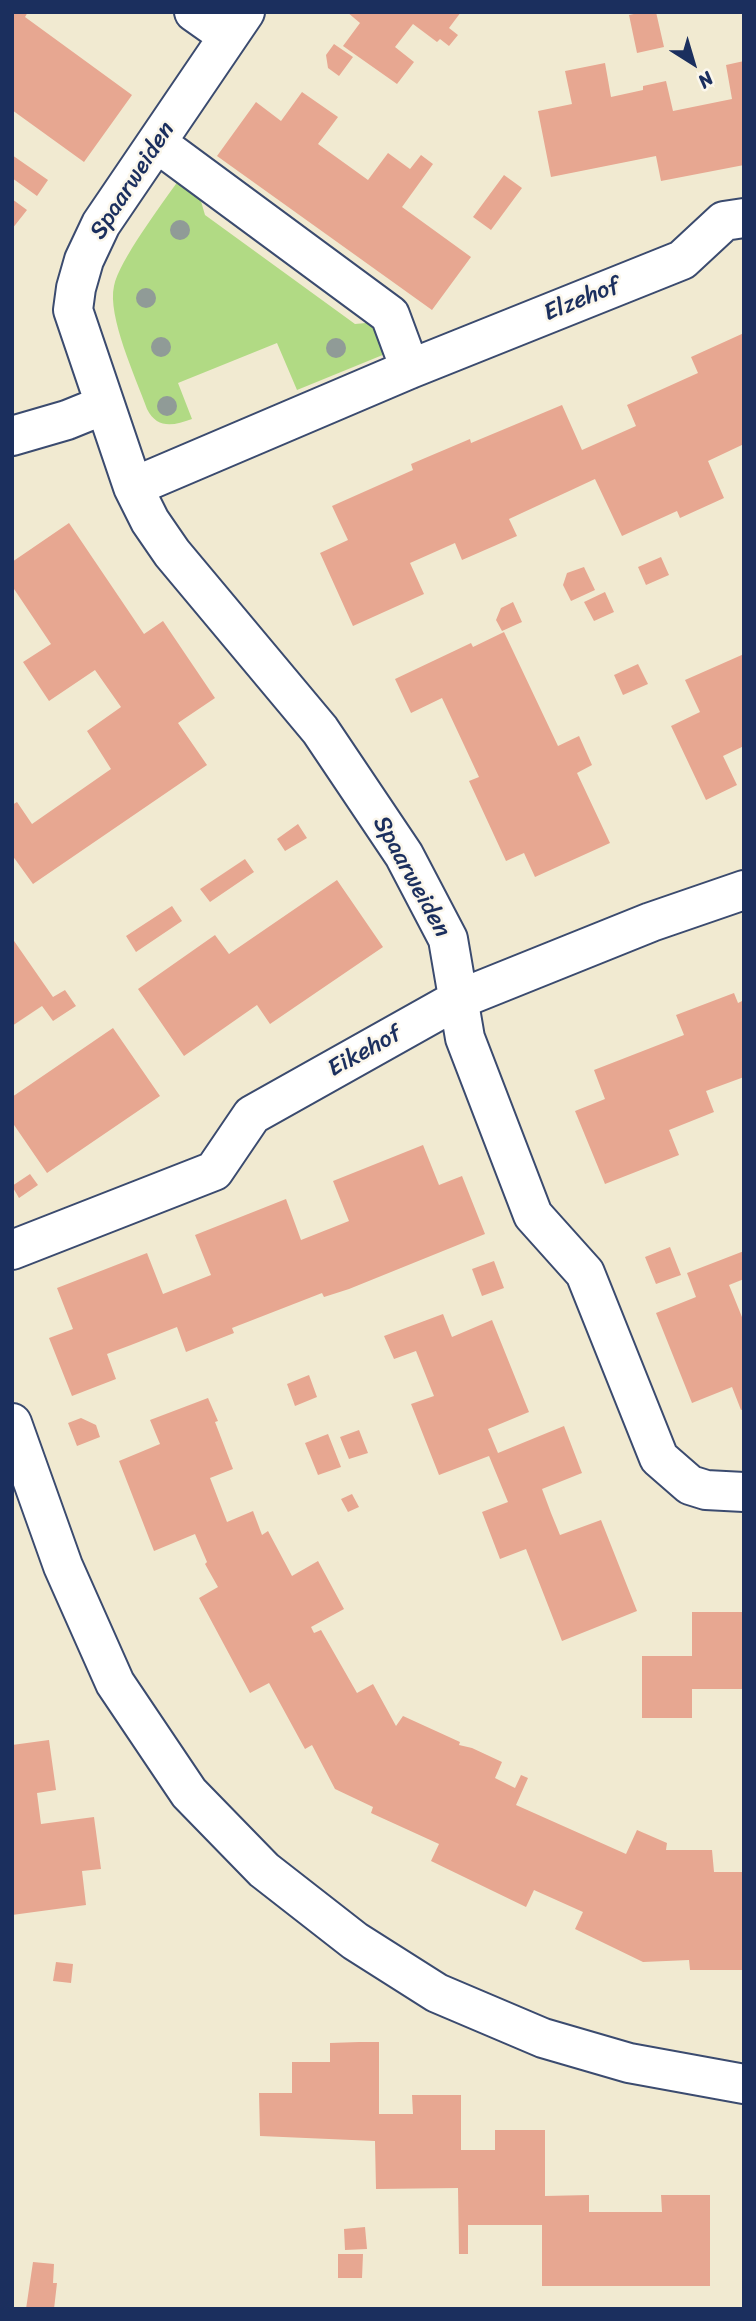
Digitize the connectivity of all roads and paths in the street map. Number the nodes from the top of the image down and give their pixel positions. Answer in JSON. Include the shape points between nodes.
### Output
{"nodes":[{"id":1,"x":194,"y":12,"type":"edge"},
{"id":2,"x":236,"y":24,"type":"edge"},
{"id":3,"x":157,"y":143,"type":"junction"},
{"id":4,"x":744,"y":218,"type":"edge"},
{"id":5,"x":410,"y":369,"type":"junction"},
{"id":6,"x":104,"y":405,"type":"junction"},
{"id":7,"x":12,"y":436,"type":"edge"},
{"id":8,"x":133,"y":487,"type":"junction"},
{"id":9,"x":744,"y":890,"type":"edge"},
{"id":10,"x":457,"y":1000,"type":"junction"},
{"id":11,"x":12,"y":1250,"type":"edge"},
{"id":12,"x":12,"y":1423,"type":"edge"},
{"id":13,"x":744,"y":1492,"type":"edge"},
{"id":14,"x":744,"y":2084,"type":"edge"}],
"edges":[{"from":1,"to":2,"type":"street"},
{"from":2,"to":3,"type":"street","name":"Spaarweiden"},
{"from":3,"to":5,"type":"street","via":[[390,316]]},
{"from":3,"to":6,"type":"street","name":"Spaarweiden","via":[[101,224],[76,288],[73,310]]},
{"from":4,"to":5,"type":"street","name":"Elzehof","via":[[724,222],[682,260]]},
{"from":5,"to":8,"type":"street","name":"Elzehof"},
{"from":6,"to":7,"type":"street"},
{"from":6,"to":8,"type":"street","name":"Spaarweiden"},
{"from":8,"to":10,"type":"street","name":"Spaarweiden","via":[[172,553],[320,730],[404,855],[448,939]]},
{"from":9,"to":10,"type":"street","name":"Eikehof","via":[[650,922]]},
{"from":10,"to":11,"type":"street","name":"Eikehof","via":[[252,1115],[214,1171]]},
{"from":10,"to":13,"type":"street","name":"Spaarweiden","via":[[465,1038],[533,1215],[585,1273],[659,1458],[690,1485]]},
{"from":12,"to":14,"type":"street","via":[[63,1566],[116,1683],[190,1793],[264,1870],[355,1941],[438,1993],[556,2042],[629,2063]]}]}
